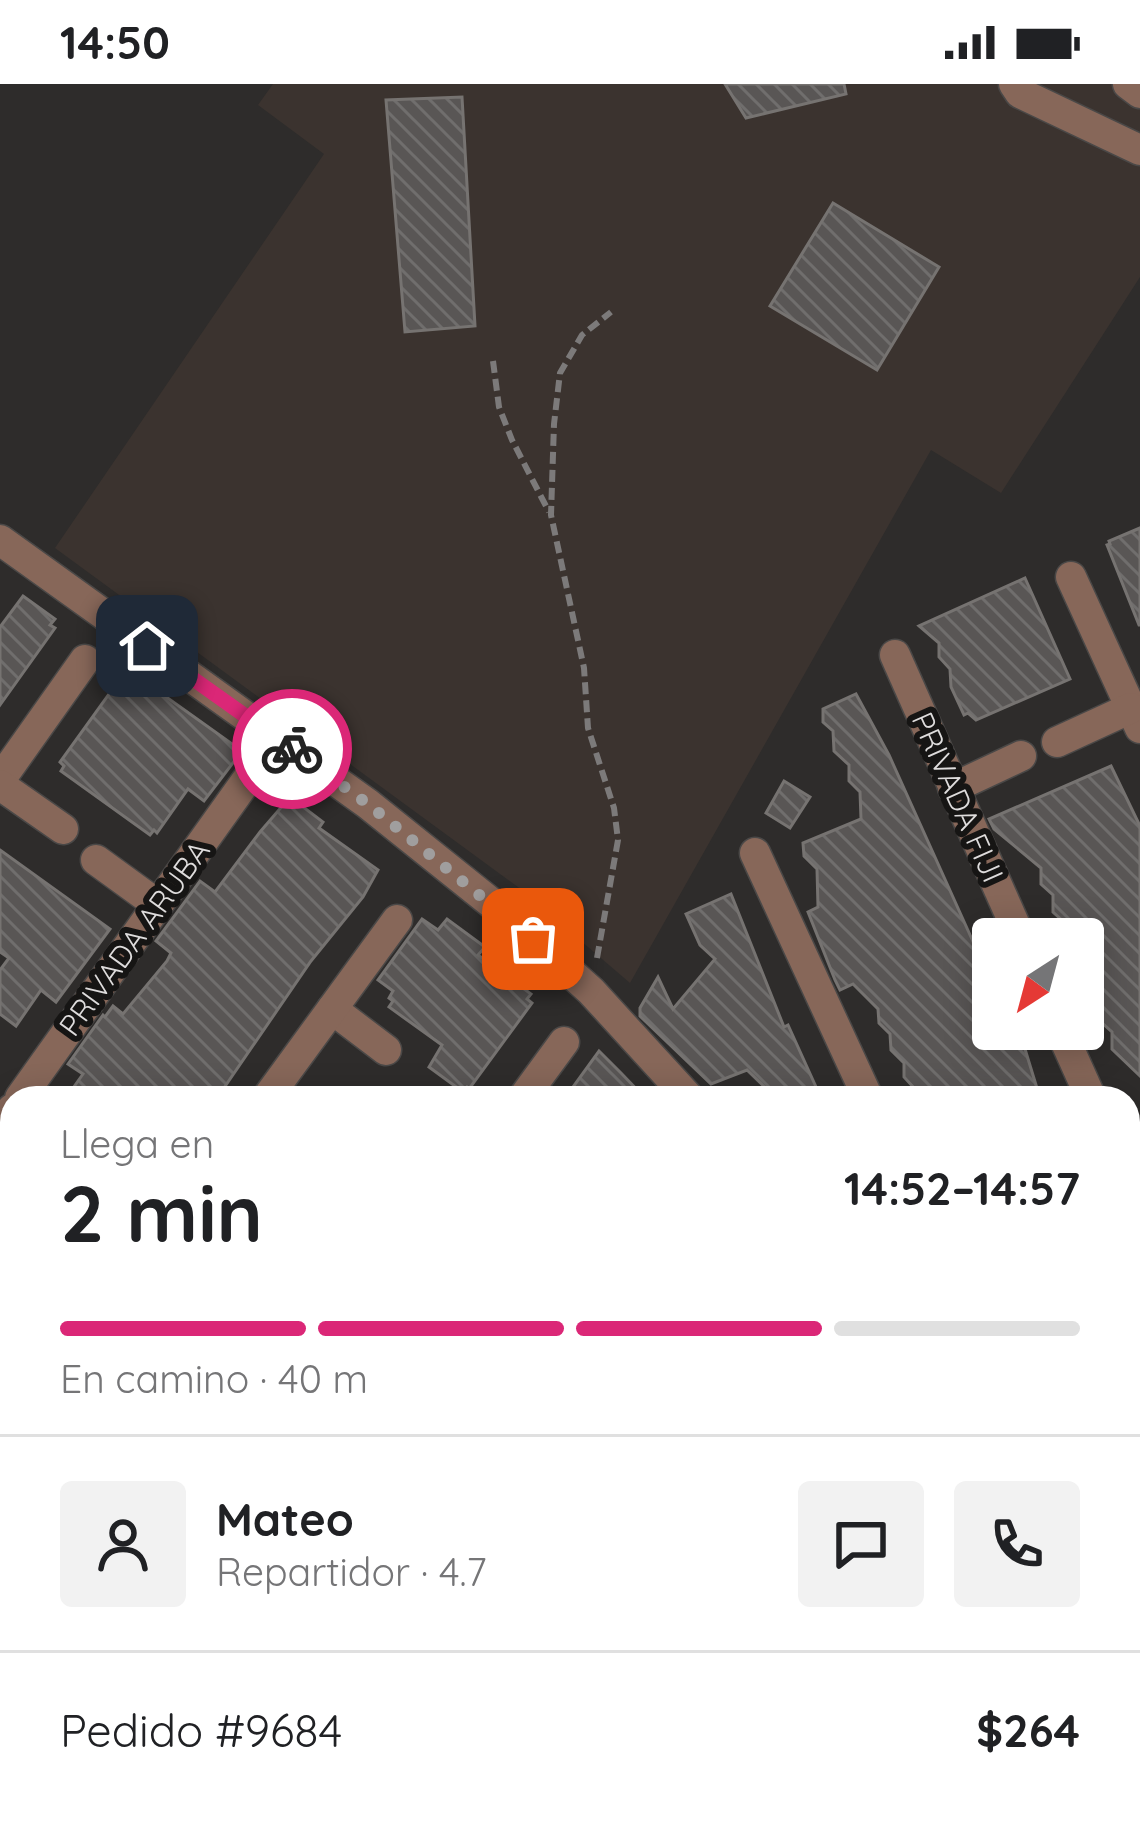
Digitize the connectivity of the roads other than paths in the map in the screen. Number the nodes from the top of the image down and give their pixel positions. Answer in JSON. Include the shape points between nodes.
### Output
{"nodes":[{"id":1,"x":1013,"y":84,"type":"edge"},
{"id":2,"x":1128,"y":84,"type":"edge"},
{"id":3,"x":1140,"y":93,"type":"edge"},
{"id":4,"x":1140,"y":150,"type":"edge"},
{"id":5,"x":0,"y":540,"type":"edge"},
{"id":6,"x":1071,"y":577,"type":"dead end"},
{"id":7,"x":895,"y":655,"type":"dead end"},
{"id":8,"x":85,"y":660,"type":"dead end"},
{"id":9,"x":1135,"y":718,"type":"edge"},
{"id":10,"x":1057,"y":742,"type":"dead end"},
{"id":11,"x":1021,"y":756,"type":"dead end"},
{"id":12,"x":249,"y":777,"type":"dead end"},
{"id":13,"x":0,"y":783,"type":"edge"},
{"id":14,"x":953,"y":788,"type":"junction"},
{"id":15,"x":63,"y":829,"type":"dead end"},
{"id":16,"x":755,"y":853,"type":"dead end"},
{"id":17,"x":96,"y":860,"type":"dead end"},
{"id":18,"x":158,"y":904,"type":"junction"},
{"id":19,"x":1012,"y":918,"type":"edge"},
{"id":20,"x":397,"y":920,"type":"dead end"},
{"id":21,"x":332,"y":1009,"type":"junction"},
{"id":22,"x":565,"y":1042,"type":"dead end"},
{"id":23,"x":386,"y":1050,"type":"dead end"},
{"id":24,"x":1069,"y":1050,"type":"edge"},
{"id":25,"x":29,"y":1086,"type":"edge"},
{"id":26,"x":276,"y":1086,"type":"edge"},
{"id":27,"x":532,"y":1086,"type":"edge"},
{"id":28,"x":678,"y":1086,"type":"edge"},
{"id":29,"x":862,"y":1086,"type":"edge"},
{"id":30,"x":1086,"y":1086,"type":"edge"}],
"edges":[{"from":1,"to":4,"type":"street"},
{"from":2,"to":3,"type":"street"},
{"from":5,"to":28,"type":"street","via":[[368,804],[504,913],[591,991]]},
{"from":6,"to":9,"type":"street"},
{"from":7,"to":14,"type":"street","name":"PRIVADA FIJI"},
{"from":8,"to":13,"type":"street"},
{"from":9,"to":10,"type":"street"},
{"from":11,"to":14,"type":"street"},
{"from":12,"to":18,"type":"street","name":"PRIVADA ARUBA"},
{"from":13,"to":15,"type":"street"},
{"from":14,"to":19,"type":"street","name":"PRIVADA FIJI"},
{"from":16,"to":29,"type":"street"},
{"from":17,"to":18,"type":"street"},
{"from":18,"to":25,"type":"street","name":"PRIVADA ARUBA"},
{"from":20,"to":21,"type":"street"},
{"from":21,"to":23,"type":"street"},
{"from":21,"to":26,"type":"street"},
{"from":22,"to":27,"type":"street"},
{"from":24,"to":30,"type":"street"}]}
